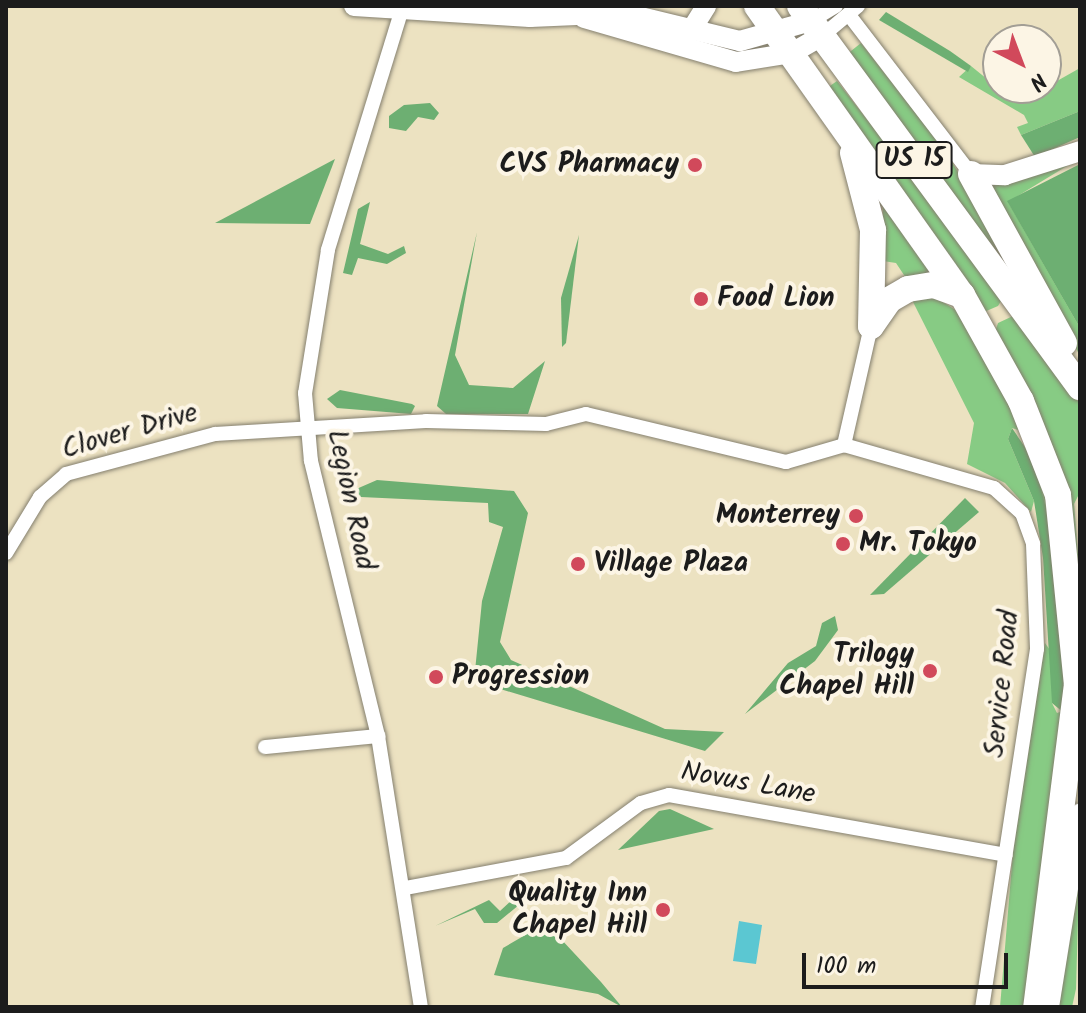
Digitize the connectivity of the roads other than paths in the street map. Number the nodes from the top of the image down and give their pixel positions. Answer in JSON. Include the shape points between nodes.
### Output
{"nodes":[{"id":1,"x":354,"y":6,"type":"edge"},
{"id":2,"x":706,"y":6,"type":"edge"},
{"id":3,"x":757,"y":6,"type":"edge"},
{"id":4,"x":402,"y":9,"type":"junction"},
{"id":5,"x":847,"y":9,"type":"edge"},
{"id":6,"x":584,"y":18,"type":"junction"},
{"id":7,"x":811,"y":21,"type":"edge"},
{"id":8,"x":690,"y":32,"type":"junction"},
{"id":9,"x":785,"y":44,"type":"junction"},
{"id":10,"x":830,"y":106,"type":"junction"},
{"id":11,"x":1080,"y":151,"type":"edge"},
{"id":12,"x":971,"y":174,"type":"junction"},
{"id":13,"x":962,"y":295,"type":"junction"},
{"id":14,"x":871,"y":326,"type":"junction"},
{"id":15,"x":1080,"y":375,"type":"edge"},
{"id":16,"x":1080,"y":387,"type":"edge"},
{"id":17,"x":306,"y":425,"type":"junction"},
{"id":18,"x":844,"y":445,"type":"junction"},
{"id":19,"x":6,"y":553,"type":"edge"},
{"id":20,"x":378,"y":736,"type":"junction"},
{"id":21,"x":265,"y":747,"type":"dead end"},
{"id":22,"x":1080,"y":813,"type":"edge"},
{"id":23,"x":1006,"y":855,"type":"junction"},
{"id":24,"x":405,"y":888,"type":"junction"},
{"id":25,"x":421,"y":1007,"type":"edge"},
{"id":26,"x":982,"y":1007,"type":"edge"},
{"id":27,"x":1036,"y":1007,"type":"edge"},
{"id":28,"x":1049,"y":1007,"type":"edge"}],
"edges":[{"from":1,"to":4,"type":"street"},
{"from":2,"to":8,"type":"street"},
{"from":3,"to":9,"type":"highway","number":"US 15"},
{"from":4,"to":6,"type":"street"},
{"from":4,"to":17,"type":"street","name":"Legion Road","via":[[328,250],[311,335]]},
{"from":5,"to":7,"type":"street"},
{"from":5,"to":12,"type":"street"},
{"from":6,"to":8,"type":"street","via":[[624,13]]},
{"from":6,"to":9,"type":"street","via":[[736,62]]},
{"from":7,"to":9,"type":"street"},
{"from":7,"to":16,"type":"highway","number":"US 15"},
{"from":8,"to":9,"type":"street"},
{"from":9,"to":10,"type":"highway","number":"US 15"},
{"from":10,"to":13,"type":"highway","number":"US 15"},
{"from":10,"to":14,"type":"highway","via":[[871,211]]},
{"from":11,"to":12,"type":"street","via":[[1005,175]]},
{"from":12,"to":15,"type":"highway"},
{"from":13,"to":14,"type":"highway","via":[[934,285],[908,289],[889,300]]},
{"from":13,"to":27,"type":"highway","number":"US 15","via":[[1039,440],[1072,584],[1077,684]]},
{"from":14,"to":18,"type":"street"},
{"from":17,"to":18,"type":"street","name":"Clover Drive","via":[[546,424],[586,414],[772,460],[798,461]]},
{"from":17,"to":19,"type":"street","name":"Clover Drive","via":[[215,434],[66,474],[40,497]]},
{"from":17,"to":20,"type":"street","name":"Legion Road"},
{"from":18,"to":23,"type":"street","name":"Service Road","via":[[994,488],[1026,520],[1038,629]]},
{"from":20,"to":21,"type":"street"},
{"from":20,"to":24,"type":"street","name":"Legion Road"},
{"from":22,"to":28,"type":"street"},
{"from":23,"to":24,"type":"street","name":"Novus Lane","via":[[669,795],[641,803],[566,858]]},
{"from":23,"to":26,"type":"street","name":"Service Road"},
{"from":24,"to":25,"type":"street","name":"Legion Road"}]}
